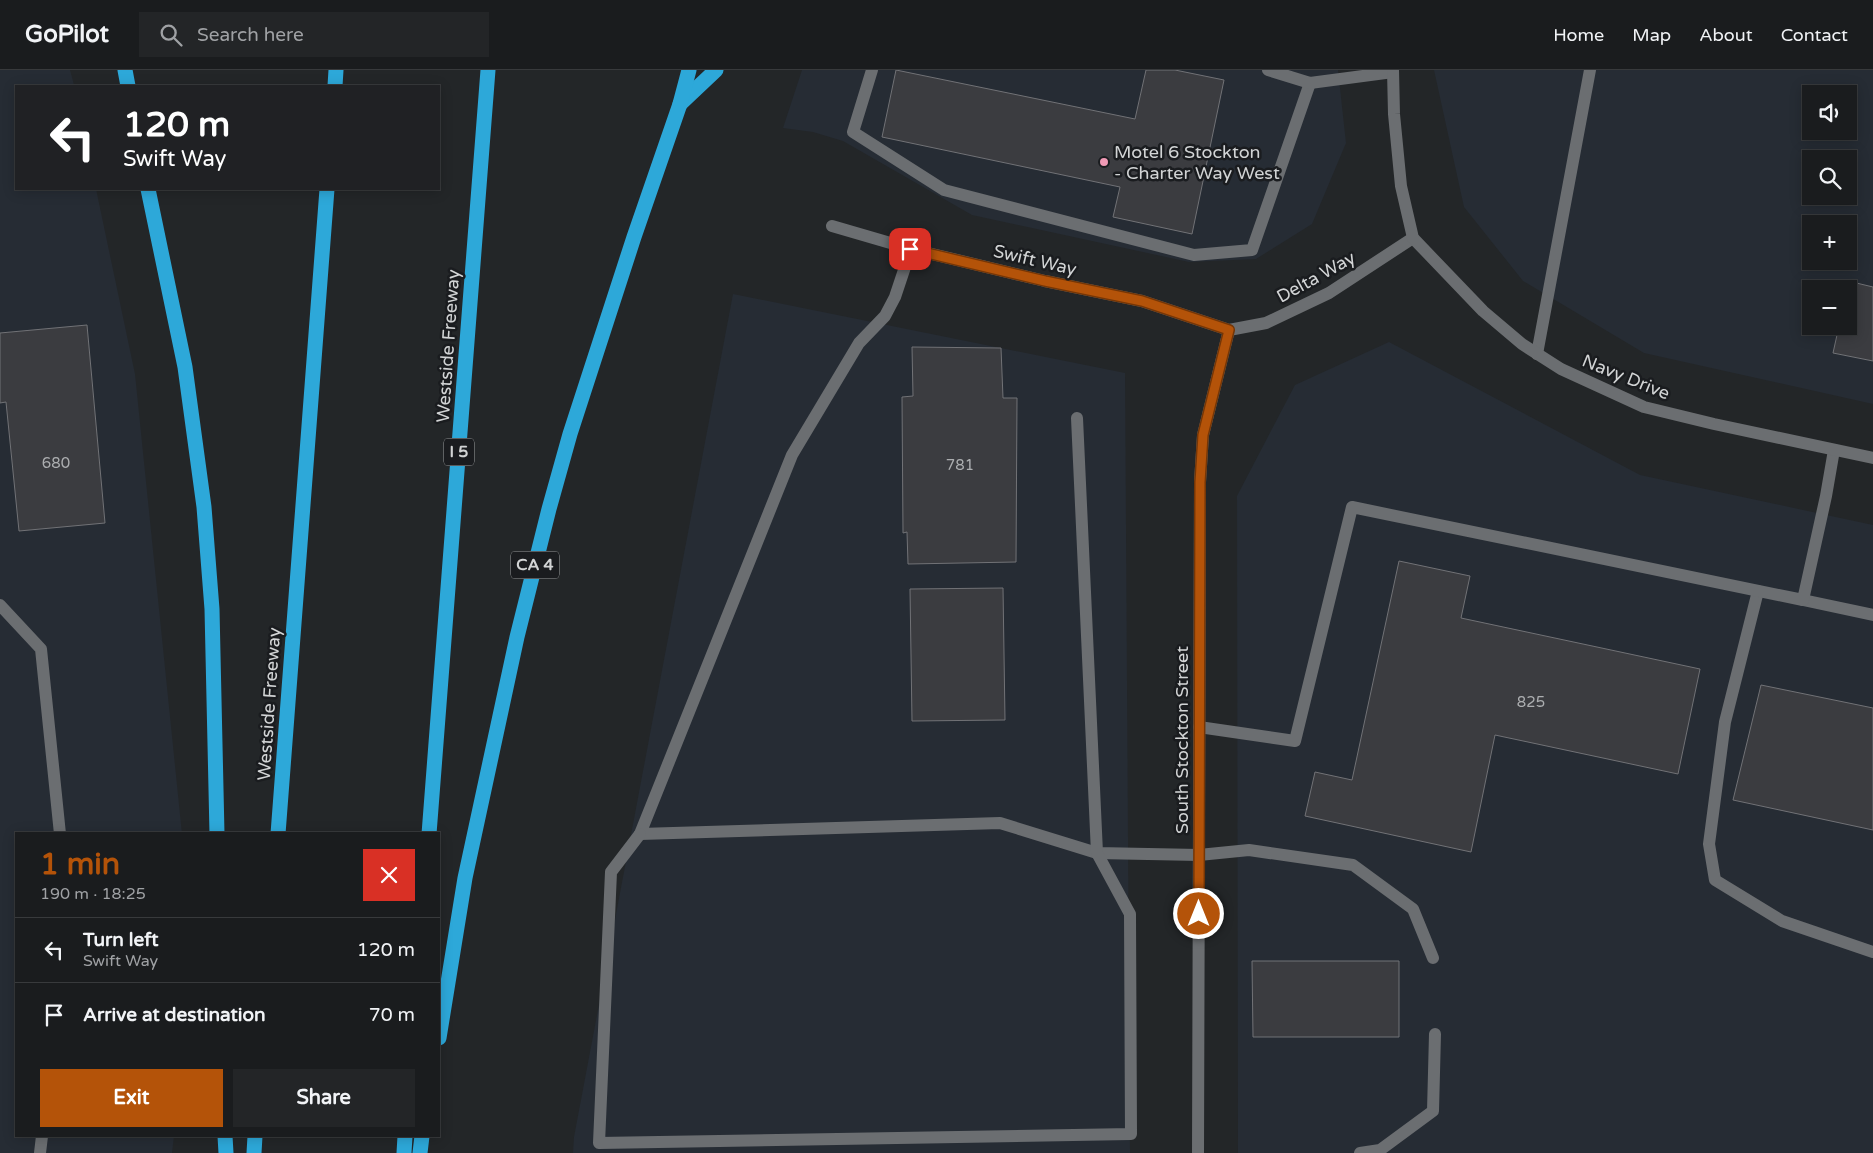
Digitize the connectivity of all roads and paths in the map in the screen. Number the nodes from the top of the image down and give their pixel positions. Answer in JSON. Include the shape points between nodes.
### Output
{"nodes":[{"id":1,"x":125,"y":70,"type":"edge"},
{"id":2,"x":336,"y":70,"type":"edge"},
{"id":3,"x":488,"y":70,"type":"edge"},
{"id":4,"x":689,"y":70,"type":"edge"},
{"id":5,"x":716,"y":70,"type":"edge"},
{"id":6,"x":872,"y":70,"type":"edge"},
{"id":7,"x":1268,"y":70,"type":"edge"},
{"id":8,"x":1590,"y":70,"type":"edge"},
{"id":9,"x":1393,"y":71,"type":"edge"},
{"id":10,"x":1310,"y":83,"type":"junction"},
{"id":11,"x":128,"y":85,"type":"edge"},
{"id":12,"x":335,"y":85,"type":"edge"},
{"id":13,"x":680,"y":104,"type":"junction"},
{"id":14,"x":148,"y":190,"type":"edge"},
{"id":15,"x":327,"y":190,"type":"edge"},
{"id":16,"x":832,"y":226,"type":"dead end"},
{"id":17,"x":1413,"y":238,"type":"junction"},
{"id":18,"x":910,"y":249,"type":"junction"},
{"id":19,"x":1229,"y":330,"type":"junction"},
{"id":20,"x":1537,"y":354,"type":"junction"},
{"id":21,"x":1078,"y":418,"type":"dead end"},
{"id":22,"x":1834,"y":450,"type":"junction"},
{"id":23,"x":1873,"y":458,"type":"edge"},
{"id":24,"x":1758,"y":591,"type":"junction"},
{"id":25,"x":1803,"y":600,"type":"junction"},
{"id":26,"x":0,"y":605,"type":"edge"},
{"id":27,"x":1873,"y":615,"type":"edge"},
{"id":28,"x":1199,"y":727,"type":"junction"},
{"id":29,"x":60,"y":832,"type":"edge"},
{"id":30,"x":216,"y":832,"type":"edge"},
{"id":31,"x":278,"y":832,"type":"edge"},
{"id":32,"x":429,"y":832,"type":"edge"},
{"id":33,"x":640,"y":834,"type":"junction"},
{"id":34,"x":1097,"y":853,"type":"junction"},
{"id":35,"x":1199,"y":855,"type":"junction"},
{"id":36,"x":1873,"y":952,"type":"edge"},
{"id":37,"x":1433,"y":958,"type":"dead end"},
{"id":38,"x":440,"y":1032,"type":"edge"},
{"id":39,"x":1434,"y":1034,"type":"dead end"},
{"id":40,"x":42,"y":1137,"type":"edge"},
{"id":41,"x":225,"y":1137,"type":"edge"},
{"id":42,"x":255,"y":1137,"type":"edge"},
{"id":43,"x":405,"y":1137,"type":"edge"},
{"id":44,"x":422,"y":1137,"type":"edge"},
{"id":45,"x":40,"y":1153,"type":"edge"},
{"id":46,"x":226,"y":1153,"type":"edge"},
{"id":47,"x":254,"y":1153,"type":"edge"},
{"id":48,"x":404,"y":1153,"type":"edge"},
{"id":49,"x":420,"y":1153,"type":"edge"},
{"id":50,"x":1198,"y":1153,"type":"edge"},
{"id":51,"x":1360,"y":1153,"type":"edge"}],
"edges":[{"from":1,"to":11,"type":"highway"},
{"from":2,"to":12,"type":"highway"},
{"from":3,"to":32,"type":"highway","name":"Westside Freeway","number":"I 5"},
{"from":4,"to":13,"type":"highway"},
{"from":5,"to":13,"type":"highway"},
{"from":6,"to":10,"type":"street","via":[[853,132],[944,190],[1194,255],[1252,250]]},
{"from":7,"to":10,"type":"street"},
{"from":8,"to":20,"type":"street"},
{"from":9,"to":10,"type":"street"},
{"from":9,"to":17,"type":"street","via":[[1401,186]]},
{"from":13,"to":38,"type":"highway","number":"CA 4","via":[[570,434],[549,509],[517,637],[469,859]]},
{"from":14,"to":30,"type":"highway","via":[[185,367],[204,507],[212,609]]},
{"from":15,"to":31,"type":"highway","name":"Westside Freeway"},
{"from":16,"to":18,"type":"street","name":"Swift Way"},
{"from":17,"to":19,"type":"street","name":"Delta Way","via":[[1329,293],[1266,323]]},
{"from":17,"to":20,"type":"street","name":"Navy Drive","via":[[1483,311]]},
{"from":18,"to":19,"type":"street","name":"Swift Way","via":[[1142,301]]},
{"from":18,"to":33,"type":"street","via":[[895,297],[885,316],[859,343],[792,456]]},
{"from":19,"to":28,"type":"street","name":"South Stockton Street","via":[[1203,435]]},
{"from":20,"to":22,"type":"street","name":"Navy Drive","via":[[1562,370],[1644,407]]},
{"from":21,"to":34,"type":"street"},
{"from":22,"to":23,"type":"street","name":"Navy Drive"},
{"from":22,"to":25,"type":"street"},
{"from":24,"to":25,"type":"street"},
{"from":24,"to":28,"type":"street","via":[[1352,507],[1295,741]]},
{"from":24,"to":36,"type":"street","via":[[1725,722],[1709,844],[1715,880],[1782,921]]},
{"from":25,"to":27,"type":"street"},
{"from":26,"to":29,"type":"street","via":[[41,649]]},
{"from":28,"to":35,"type":"street","name":"South Stockton Street"},
{"from":33,"to":34,"type":"street","via":[[1000,823]]},
{"from":33,"to":34,"type":"street","via":[[611,872],[599,1143],[1131,1134],[1130,914]]},
{"from":34,"to":35,"type":"street"},
{"from":35,"to":37,"type":"street","via":[[1249,850],[1353,865],[1413,909]]},
{"from":35,"to":50,"type":"street","name":"South Stockton Street"},
{"from":39,"to":51,"type":"street","via":[[1433,1111],[1380,1150]]},
{"from":40,"to":45,"type":"street"},
{"from":41,"to":46,"type":"highway"},
{"from":42,"to":47,"type":"highway"},
{"from":43,"to":48,"type":"highway"},
{"from":44,"to":49,"type":"highway"}]}
